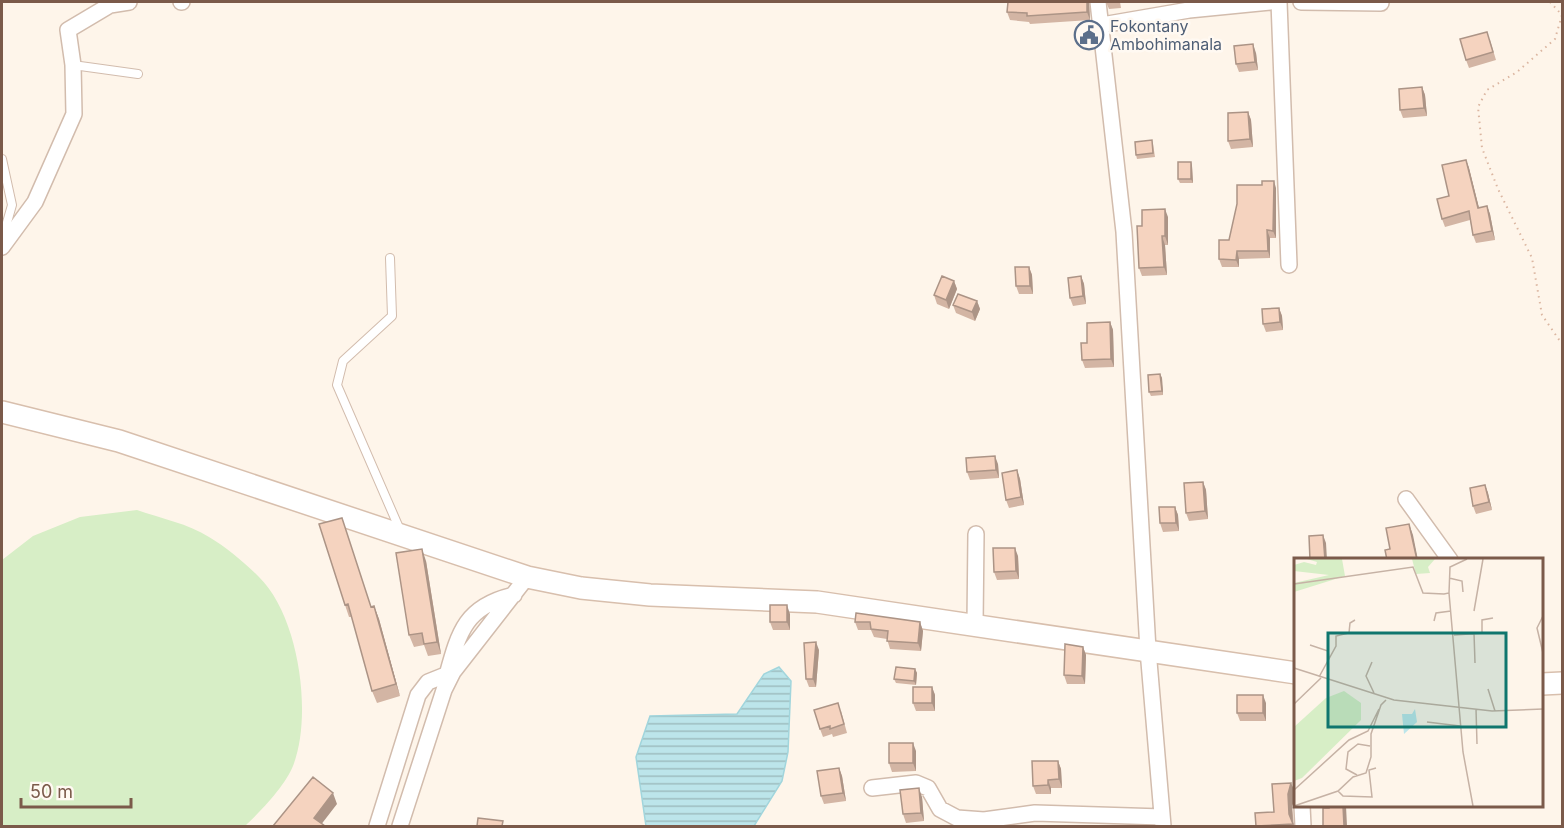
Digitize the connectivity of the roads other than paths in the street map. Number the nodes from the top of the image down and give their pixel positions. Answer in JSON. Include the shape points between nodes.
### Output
{"nodes":[{"id":1,"x":129,"y":2,"type":"edge"},
{"id":2,"x":1098,"y":2,"type":"edge"},
{"id":3,"x":1270,"y":2,"type":"edge"},
{"id":4,"x":1279,"y":2,"type":"edge"},
{"id":5,"x":1301,"y":2,"type":"edge"},
{"id":6,"x":1352,"y":3,"type":"edge"},
{"id":7,"x":1381,"y":3,"type":"dead end"},
{"id":8,"x":1102,"y":25,"type":"junction"},
{"id":9,"x":73,"y":65,"type":"junction"},
{"id":10,"x":138,"y":74,"type":"dead end"},
{"id":11,"x":2,"y":159,"type":"edge"},
{"id":12,"x":2,"y":240,"type":"edge"},
{"id":13,"x":2,"y":247,"type":"edge"},
{"id":14,"x":390,"y":258,"type":"dead end"},
{"id":15,"x":1289,"y":265,"type":"dead end"},
{"id":16,"x":2,"y":412,"type":"edge"},
{"id":17,"x":1406,"y":499,"type":"dead end"},
{"id":18,"x":976,"y":534,"type":"dead end"},
{"id":19,"x":403,"y":536,"type":"junction"},
{"id":20,"x":1449,"y":558,"type":"edge"},
{"id":21,"x":527,"y":577,"type":"junction"},
{"id":22,"x":514,"y":595,"type":"junction"},
{"id":23,"x":975,"y":624,"type":"junction"},
{"id":24,"x":1148,"y":650,"type":"junction"},
{"id":25,"x":450,"y":673,"type":"junction"},
{"id":26,"x":1294,"y":674,"type":"edge"},
{"id":27,"x":1563,"y":683,"type":"edge"},
{"id":28,"x":1543,"y":684,"type":"edge"},
{"id":29,"x":872,"y":788,"type":"dead end"},
{"id":30,"x":1302,"y":807,"type":"edge"},
{"id":31,"x":1162,"y":822,"type":"edge"},
{"id":32,"x":377,"y":826,"type":"edge"},
{"id":33,"x":400,"y":826,"type":"edge"},
{"id":34,"x":1303,"y":826,"type":"edge"}],
"edges":[{"from":1,"to":9,"type":"street","via":[[110,5],[68,30]]},
{"from":2,"to":8,"type":"street"},
{"from":3,"to":8,"type":"street","via":[[1189,10]]},
{"from":4,"to":15,"type":"street"},
{"from":5,"to":6,"type":"street"},
{"from":6,"to":7,"type":"street"},
{"from":8,"to":24,"type":"street","via":[[1124,232]]},
{"from":9,"to":10,"type":"lane"},
{"from":9,"to":13,"type":"street","via":[[74,114],[35,202]]},
{"from":11,"to":12,"type":"lane","via":[[12,205]]},
{"from":14,"to":19,"type":"lane","via":[[392,316],[344,361],[337,385]]},
{"from":16,"to":19,"type":"street","via":[[119,441]]},
{"from":17,"to":20,"type":"street"},
{"from":18,"to":23,"type":"street"},
{"from":19,"to":21,"type":"street"},
{"from":21,"to":22,"type":"street"},
{"from":21,"to":23,"type":"street","via":[[581,588],[650,595],[817,602]]},
{"from":22,"to":25,"type":"street"},
{"from":22,"to":25,"type":"street","via":[[492,600],[473,612],[462,632]]},
{"from":23,"to":24,"type":"street"},
{"from":24,"to":26,"type":"street"},
{"from":24,"to":31,"type":"street"},
{"from":25,"to":32,"type":"street","via":[[428,682],[418,695]]},
{"from":25,"to":33,"type":"street"},
{"from":27,"to":28,"type":"street"},
{"from":29,"to":31,"type":"street","via":[[916,783],[928,788],[940,809],[957,818],[984,820],[1035,813]]},
{"from":30,"to":34,"type":"street"}]}
